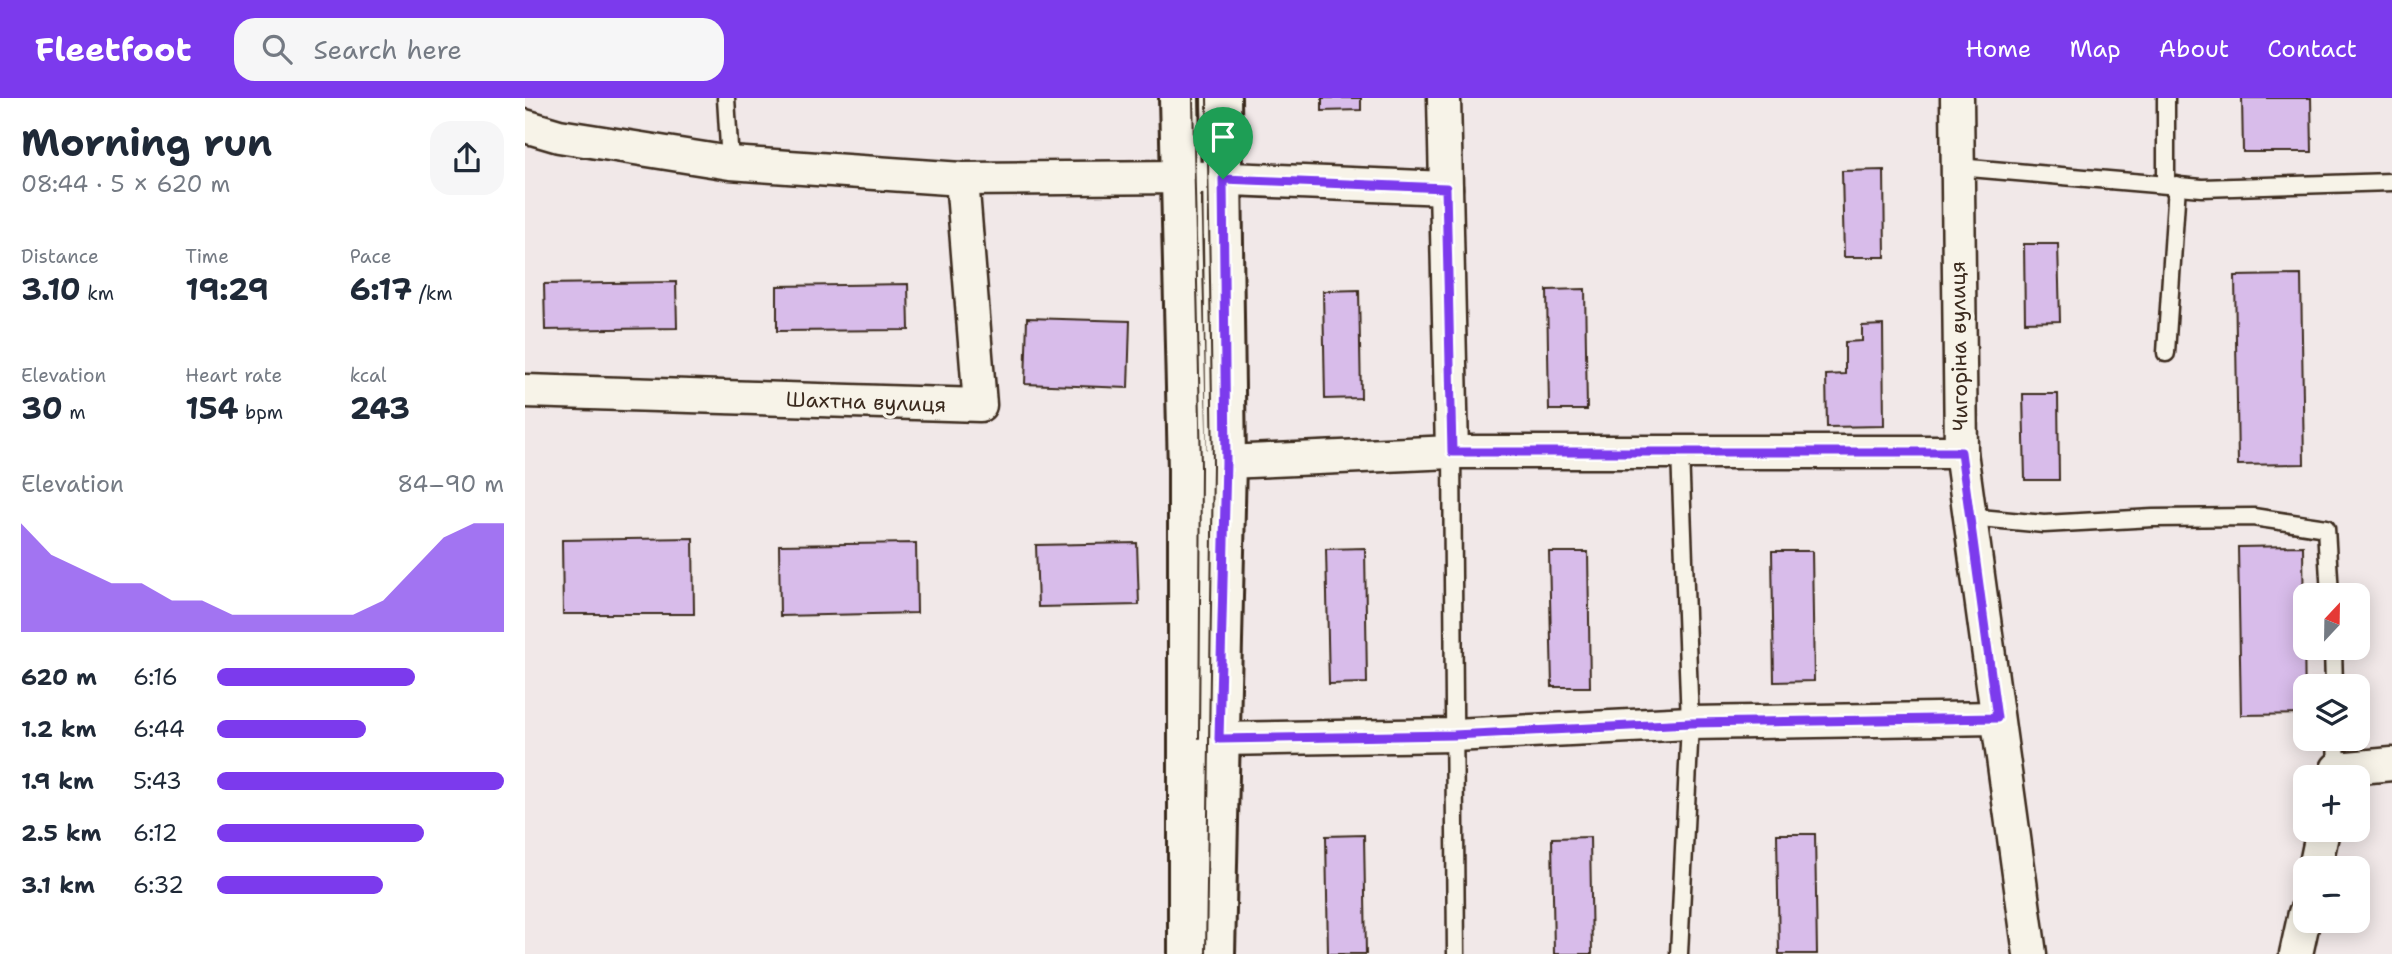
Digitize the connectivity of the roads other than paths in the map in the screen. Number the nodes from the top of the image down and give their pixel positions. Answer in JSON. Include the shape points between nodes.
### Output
{"nodes":[{"id":1,"x":726,"y":98,"type":"edge"},
{"id":2,"x":1179,"y":98,"type":"edge"},
{"id":3,"x":1221,"y":98,"type":"edge"},
{"id":4,"x":1444,"y":98,"type":"edge"},
{"id":5,"x":1957,"y":98,"type":"edge"},
{"id":6,"x":2166,"y":98,"type":"edge"},
{"id":7,"x":525,"y":126,"type":"edge"},
{"id":8,"x":730,"y":163,"type":"junction"},
{"id":9,"x":1958,"y":167,"type":"junction"},
{"id":10,"x":1181,"y":177,"type":"junction"},
{"id":11,"x":962,"y":179,"type":"junction"},
{"id":12,"x":1223,"y":179,"type":"junction"},
{"id":13,"x":2392,"y":182,"type":"edge"},
{"id":14,"x":2172,"y":185,"type":"junction"},
{"id":15,"x":1446,"y":188,"type":"junction"},
{"id":16,"x":2166,"y":353,"type":"dead end"},
{"id":17,"x":525,"y":391,"type":"edge"},
{"id":18,"x":1452,"y":452,"type":"junction"},
{"id":19,"x":1680,"y":452,"type":"junction"},
{"id":20,"x":1961,"y":452,"type":"junction"},
{"id":21,"x":1226,"y":462,"type":"junction"},
{"id":22,"x":1188,"y":470,"type":"junction"},
{"id":23,"x":1969,"y":517,"type":"junction"},
{"id":24,"x":2329,"y":583,"type":"edge"},
{"id":25,"x":1997,"y":718,"type":"junction"},
{"id":26,"x":1690,"y":723,"type":"junction"},
{"id":27,"x":1454,"y":735,"type":"junction"},
{"id":28,"x":1219,"y":739,"type":"junction"},
{"id":29,"x":2336,"y":762,"type":"edge"},
{"id":30,"x":2392,"y":764,"type":"edge"},
{"id":31,"x":2301,"y":933,"type":"edge"},
{"id":32,"x":1188,"y":954,"type":"edge"},
{"id":33,"x":1215,"y":954,"type":"edge"},
{"id":34,"x":1456,"y":954,"type":"edge"},
{"id":35,"x":1679,"y":954,"type":"edge"},
{"id":36,"x":2030,"y":954,"type":"edge"},
{"id":37,"x":2296,"y":954,"type":"edge"}],
"edges":[{"from":1,"to":8,"type":"lane"},
{"from":2,"to":10,"type":"main road"},
{"from":3,"to":12,"type":"main road"},
{"from":4,"to":15,"type":"street"},
{"from":5,"to":9,"type":"street","name":"Чигоріна вулиця"},
{"from":6,"to":14,"type":"lane"},
{"from":7,"to":8,"type":"street","via":[[559,136]]},
{"from":8,"to":11,"type":"street"},
{"from":9,"to":14,"type":"lane"},
{"from":9,"to":20,"type":"street","name":"Чигоріна вулиця"},
{"from":10,"to":11,"type":"street"},
{"from":10,"to":12,"type":"street"},
{"from":10,"to":22,"type":"main road"},
{"from":11,"to":17,"type":"street","name":"Шахтна вулиця","via":[[980,405]]},
{"from":12,"to":15,"type":"street"},
{"from":12,"to":21,"type":"main road"},
{"from":13,"to":14,"type":"lane"},
{"from":14,"to":16,"type":"lane"},
{"from":15,"to":18,"type":"street"},
{"from":18,"to":19,"type":"street"},
{"from":18,"to":21,"type":"street"},
{"from":18,"to":27,"type":"lane"},
{"from":19,"to":20,"type":"street"},
{"from":19,"to":26,"type":"lane"},
{"from":20,"to":23,"type":"street","name":"Чигоріна вулиця"},
{"from":21,"to":22,"type":"street"},
{"from":21,"to":28,"type":"main road"},
{"from":22,"to":32,"type":"main road"},
{"from":23,"to":24,"type":"lane","via":[[2043,524],[2253,517],[2326,528]]},
{"from":23,"to":25,"type":"street","name":"Чигоріна вулиця"},
{"from":25,"to":26,"type":"street"},
{"from":25,"to":36,"type":"street","name":"Чигоріна вулиця"},
{"from":26,"to":27,"type":"street"},
{"from":26,"to":35,"type":"lane"},
{"from":27,"to":28,"type":"street"},
{"from":27,"to":34,"type":"lane"},
{"from":28,"to":33,"type":"main road"},
{"from":29,"to":30,"type":"street"},
{"from":31,"to":37,"type":"street"}]}
